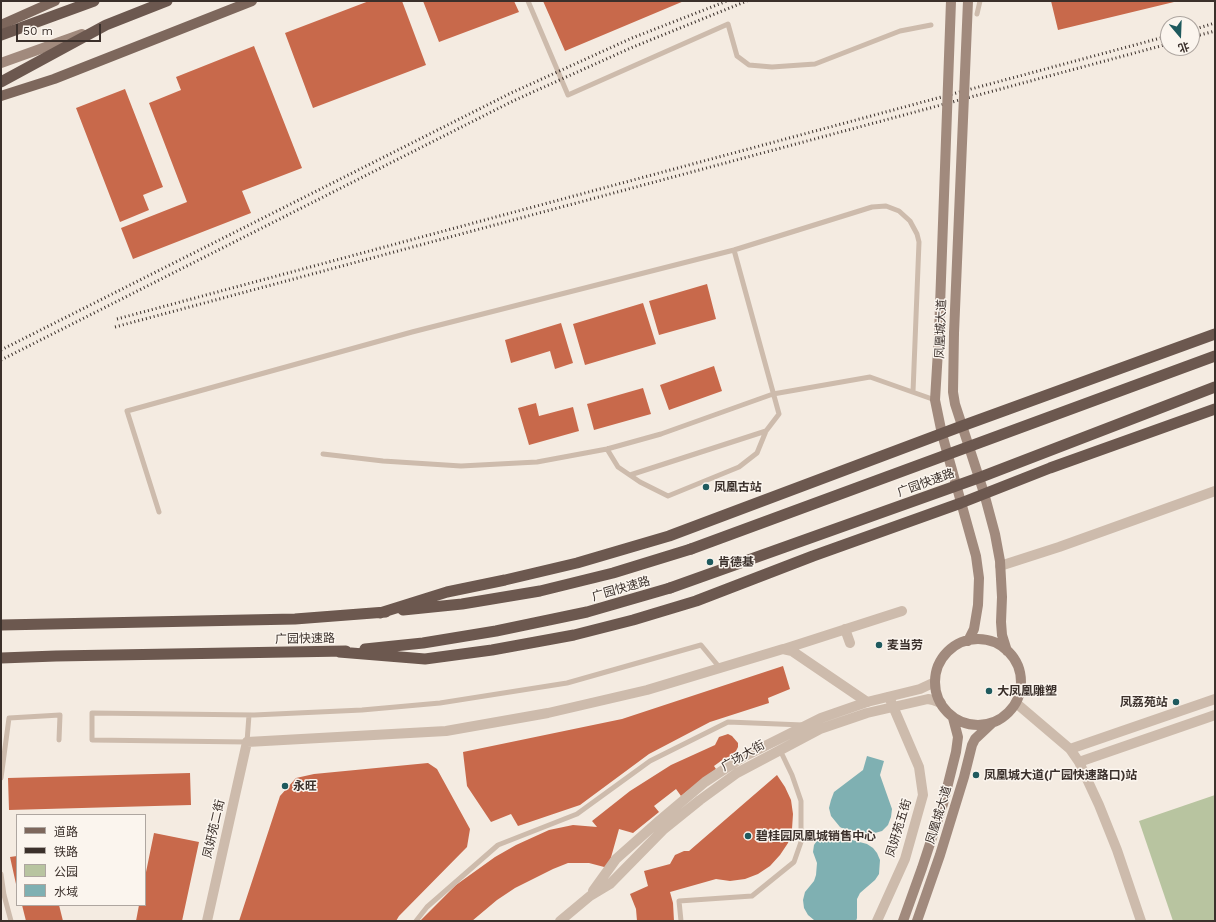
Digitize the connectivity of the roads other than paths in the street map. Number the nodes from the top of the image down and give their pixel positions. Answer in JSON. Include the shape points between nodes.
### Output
{"nodes":[{"id":1,"x":55,"y":1,"type":"edge"},
{"id":2,"x":94,"y":1,"type":"edge"},
{"id":3,"x":167,"y":1,"type":"edge"},
{"id":4,"x":252,"y":1,"type":"edge"},
{"id":5,"x":528,"y":1,"type":"edge"},
{"id":6,"x":951,"y":1,"type":"edge"},
{"id":7,"x":968,"y":1,"type":"edge"},
{"id":8,"x":980,"y":1,"type":"edge"},
{"id":9,"x":977,"y":14,"type":"dead end"},
{"id":10,"x":931,"y":24,"type":"dead end"},
{"id":11,"x":1,"y":25,"type":"edge"},
{"id":12,"x":106,"y":25,"type":"junction"},
{"id":13,"x":1,"y":35,"type":"edge"},
{"id":14,"x":1,"y":41,"type":"edge"},
{"id":15,"x":1,"y":63,"type":"edge"},
{"id":16,"x":1,"y":82,"type":"edge"},
{"id":17,"x":1,"y":96,"type":"edge"},
{"id":18,"x":734,"y":250,"type":"junction"},
{"id":19,"x":1215,"y":334,"type":"edge"},
{"id":20,"x":1215,"y":356,"type":"edge"},
{"id":21,"x":1215,"y":387,"type":"edge"},
{"id":22,"x":913,"y":392,"type":"junction"},
{"id":23,"x":773,"y":394,"type":"junction"},
{"id":24,"x":935,"y":400,"type":"junction"},
{"id":25,"x":1215,"y":409,"type":"edge"},
{"id":26,"x":962,"y":426,"type":"junction"},
{"id":27,"x":766,"y":431,"type":"junction"},
{"id":28,"x":942,"y":434,"type":"junction"},
{"id":29,"x":607,"y":449,"type":"junction"},
{"id":30,"x":323,"y":454,"type":"dead end"},
{"id":31,"x":630,"y":475,"type":"junction"},
{"id":32,"x":1215,"y":491,"type":"edge"},
{"id":33,"x":984,"y":493,"type":"junction"},
{"id":34,"x":961,"y":503,"type":"junction"},
{"id":35,"x":158,"y":512,"type":"dead end"},
{"id":36,"x":1000,"y":566,"type":"junction"},
{"id":37,"x":902,"y":611,"type":"dead end"},
{"id":38,"x":380,"y":613,"type":"junction"},
{"id":39,"x":1,"y":625,"type":"edge"},
{"id":40,"x":845,"y":629,"type":"junction"},
{"id":41,"x":968,"y":641,"type":"junction"},
{"id":42,"x":850,"y":643,"type":"dead end"},
{"id":43,"x":783,"y":649,"type":"junction"},
{"id":44,"x":1007,"y":650,"type":"junction"},
{"id":45,"x":339,"y":652,"type":"junction"},
{"id":46,"x":1,"y":658,"type":"edge"},
{"id":47,"x":720,"y":668,"type":"junction"},
{"id":48,"x":935,"y":682,"type":"junction"},
{"id":49,"x":889,"y":697,"type":"junction"},
{"id":50,"x":1215,"y":699,"type":"edge"},
{"id":51,"x":868,"y":702,"type":"junction"},
{"id":52,"x":1016,"y":703,"type":"junction"},
{"id":53,"x":941,"y":704,"type":"junction"},
{"id":54,"x":892,"y":707,"type":"junction"},
{"id":55,"x":249,"y":715,"type":"junction"},
{"id":56,"x":1215,"y":715,"type":"edge"},
{"id":57,"x":954,"y":718,"type":"junction"},
{"id":58,"x":992,"y":723,"type":"junction"},
{"id":59,"x":806,"y":725,"type":"junction"},
{"id":60,"x":59,"y":740,"type":"dead end"},
{"id":61,"x":247,"y":742,"type":"junction"},
{"id":62,"x":1070,"y":748,"type":"junction"},
{"id":63,"x":780,"y":750,"type":"junction"},
{"id":64,"x":1079,"y":762,"type":"junction"},
{"id":65,"x":1,"y":778,"type":"edge"},
{"id":66,"x":1,"y":874,"type":"edge"},
{"id":67,"x":590,"y":896,"type":"junction"},
{"id":68,"x":11,"y":921,"type":"edge"},
{"id":69,"x":207,"y":921,"type":"edge"},
{"id":70,"x":416,"y":921,"type":"edge"},
{"id":71,"x":560,"y":921,"type":"edge"},
{"id":72,"x":681,"y":921,"type":"edge"},
{"id":73,"x":877,"y":921,"type":"edge"},
{"id":74,"x":903,"y":921,"type":"edge"},
{"id":75,"x":917,"y":921,"type":"edge"},
{"id":76,"x":1141,"y":921,"type":"edge"}],
"edges":[{"from":1,"to":11,"type":"main road"},
{"from":2,"to":13,"type":"highway"},
{"from":2,"to":14,"type":"main road"},
{"from":3,"to":12,"type":"highway"},
{"from":4,"to":17,"type":"main road","via":[[54,79]]},
{"from":5,"to":10,"type":"lane","via":[[568,95],[728,24],[737,56],[749,65],[772,67],[816,64],[900,31]]},
{"from":6,"to":24,"type":"main road","name":"凤凰城大道","bridge":true},
{"from":7,"to":26,"type":"main road","name":"凤凰城大道","bridge":true,"via":[[953,392]]},
{"from":8,"to":9,"type":"lane"},
{"from":12,"to":15,"type":"main road"},
{"from":12,"to":16,"type":"highway"},
{"from":18,"to":22,"type":"lane","via":[[872,207],[886,206],[905,215],[914,227],[919,242]]},
{"from":18,"to":23,"type":"lane"},
{"from":18,"to":35,"type":"lane","via":[[412,332],[126,411]]},
{"from":19,"to":26,"type":"highway"},
{"from":20,"to":38,"type":"highway","name":"广园快速路","bridge":true,"via":[[691,549],[613,573],[540,591],[462,604]]},
{"from":21,"to":45,"type":"highway","name":"广园快速路","bridge":true,"via":[[981,477],[670,588],[587,612],[496,631],[423,643]]},
{"from":22,"to":23,"type":"lane","via":[[870,377]]},
{"from":22,"to":24,"type":"lane"},
{"from":23,"to":27,"type":"lane","via":[[779,414]]},
{"from":23,"to":29,"type":"lane","via":[[661,434]]},
{"from":24,"to":28,"type":"main road","name":"凤凰城大道"},
{"from":25,"to":33,"type":"highway"},
{"from":26,"to":28,"type":"highway"},
{"from":26,"to":33,"type":"main road","name":"凤凰城大道"},
{"from":27,"to":31,"type":"lane"},
{"from":27,"to":31,"type":"lane","via":[[757,453],[739,467],[668,496]]},
{"from":28,"to":34,"type":"main road","name":"凤凰城大道"},
{"from":28,"to":38,"type":"highway","via":[[669,536],[577,563],[447,592]]},
{"from":29,"to":30,"type":"lane","via":[[537,462],[461,466]]},
{"from":29,"to":31,"type":"lane","via":[[618,467]]},
{"from":32,"to":36,"type":"street"},
{"from":33,"to":34,"type":"highway"},
{"from":33,"to":36,"type":"main road","name":"凤凰城大道"},
{"from":34,"to":41,"type":"main road","name":"凤凰城大道","via":[[976,556],[979,578],[974,629]]},
{"from":34,"to":45,"type":"highway","via":[[696,601],[574,636],[425,659]]},
{"from":36,"to":44,"type":"main road","name":"凤凰城大道","via":[[1002,635]]},
{"from":37,"to":40,"type":"street"},
{"from":38,"to":39,"type":"highway","name":"广园快速路","via":[[295,619]]},
{"from":40,"to":42,"type":"street"},
{"from":40,"to":43,"type":"street"},
{"from":41,"to":44,"type":"main road","via":[[982,640],[995,643]]},
{"from":41,"to":48,"type":"main road","via":[[955,646],[944,656]]},
{"from":43,"to":47,"type":"street"},
{"from":43,"to":51,"type":"street","via":[[792,651]]},
{"from":44,"to":52,"type":"main road","via":[[1021,675],[1021,690]]},
{"from":45,"to":46,"type":"highway","name":"广园快速路"},
{"from":47,"to":55,"type":"lane","via":[[701,645],[567,683],[440,703],[362,710]]},
{"from":47,"to":61,"type":"street","via":[[647,690],[548,713],[446,731]]},
{"from":48,"to":49,"type":"street","name":"广场大街","via":[[920,689]]},
{"from":48,"to":53,"type":"main road"},
{"from":49,"to":51,"type":"street","name":"广场大街"},
{"from":49,"to":54,"type":"street","name":"凤妍苑五街"},
{"from":50,"to":62,"type":"street"},
{"from":51,"to":59,"type":"street","name":"广场大街"},
{"from":52,"to":58,"type":"main road","via":[[1007,714]]},
{"from":52,"to":62,"type":"street"},
{"from":53,"to":54,"type":"street","name":"广场大街","via":[[928,699]]},
{"from":53,"to":57,"type":"main road"},
{"from":54,"to":63,"type":"street","name":"广场大街","via":[[868,712],[820,729]]},
{"from":54,"to":73,"type":"street","name":"凤妍苑五街","via":[[919,767],[923,795],[904,859]]},
{"from":55,"to":61,"type":"lane"},
{"from":55,"to":61,"type":"lane","via":[[92,713],[92,740]]},
{"from":56,"to":64,"type":"street"},
{"from":57,"to":58,"type":"main road","via":[[967,724]]},
{"from":57,"to":74,"type":"main road","name":"凤凰城大道","via":[[958,737],[943,804]]},
{"from":58,"to":75,"type":"main road","name":"凤凰城大道","via":[[972,745],[940,855]]},
{"from":59,"to":67,"type":"street","name":"广场大街","via":[[743,757],[705,782],[616,859]]},
{"from":59,"to":70,"type":"lane","via":[[728,722],[650,761],[577,814],[498,846],[427,907]]},
{"from":60,"to":65,"type":"lane","via":[[60,715],[10,718]]},
{"from":61,"to":69,"type":"street","name":"凤妍苑二街"},
{"from":62,"to":64,"type":"street"},
{"from":63,"to":67,"type":"street","name":"广场大街","via":[[737,773],[700,800],[664,829],[610,884]]},
{"from":63,"to":72,"type":"lane","via":[[801,801],[801,842],[794,862],[752,896],[679,901]]},
{"from":64,"to":76,"type":"street","via":[[1117,850]]},
{"from":66,"to":68,"type":"lane"},
{"from":67,"to":71,"type":"street","name":"广场大街"}]}
